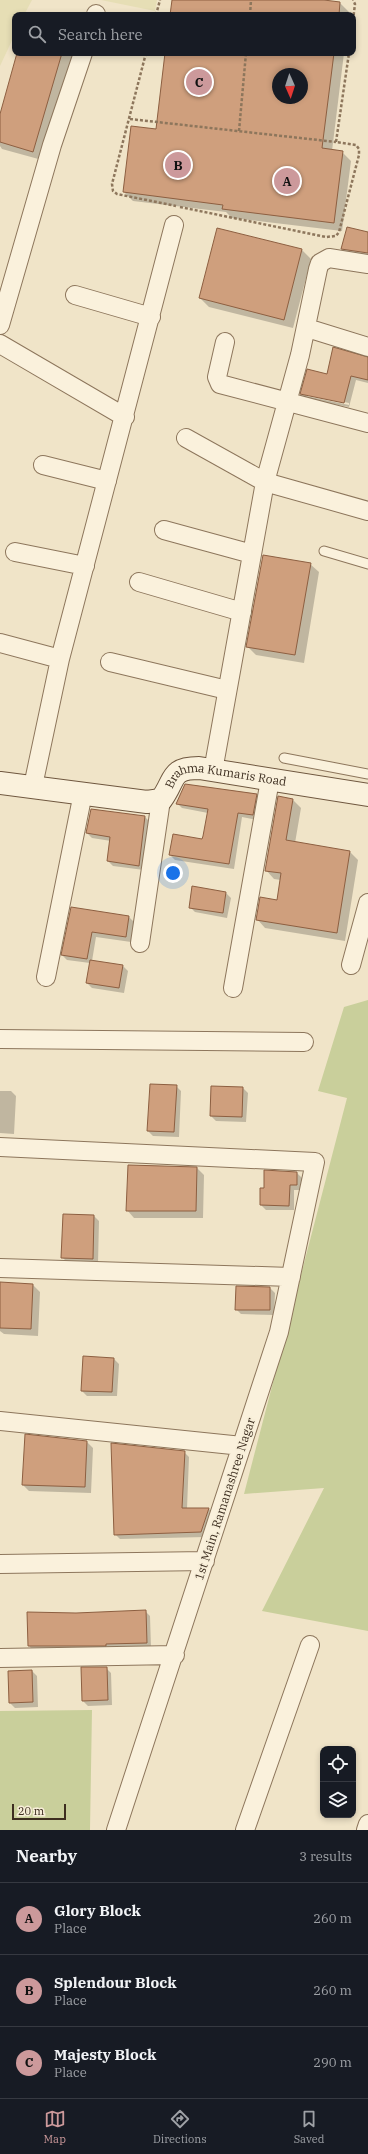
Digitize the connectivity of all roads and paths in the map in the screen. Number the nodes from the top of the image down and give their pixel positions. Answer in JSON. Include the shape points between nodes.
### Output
{"nodes":[{"id":1,"x":160,"y":0,"type":"edge"},
{"id":2,"x":251,"y":0,"type":"edge"},
{"id":3,"x":354,"y":0,"type":"edge"},
{"id":4,"x":157,"y":12,"type":"edge"},
{"id":5,"x":250,"y":12,"type":"edge"},
{"id":6,"x":354,"y":12,"type":"edge"},
{"id":7,"x":82,"y":56,"type":"edge"},
{"id":8,"x":145,"y":56,"type":"edge"},
{"id":9,"x":246,"y":56,"type":"edge"},
{"id":10,"x":348,"y":56,"type":"edge"},
{"id":11,"x":130,"y":118,"type":"junction"},
{"id":12,"x":239,"y":131,"type":"junction"},
{"id":13,"x":336,"y":142,"type":"junction"},
{"id":14,"x":174,"y":225,"type":"dead end"},
{"id":15,"x":368,"y":264,"type":"edge"},
{"id":16,"x":75,"y":295,"type":"dead end"},
{"id":17,"x":152,"y":317,"type":"junction"},
{"id":18,"x":0,"y":325,"type":"edge"},
{"id":19,"x":306,"y":328,"type":"junction"},
{"id":20,"x":225,"y":342,"type":"dead end"},
{"id":21,"x":0,"y":344,"type":"edge"},
{"id":22,"x":368,"y":347,"type":"edge"},
{"id":23,"x":288,"y":401,"type":"junction"},
{"id":24,"x":125,"y":416,"type":"junction"},
{"id":25,"x":368,"y":422,"type":"edge"},
{"id":26,"x":186,"y":438,"type":"dead end"},
{"id":27,"x":42,"y":465,"type":"dead end"},
{"id":28,"x":107,"y":481,"type":"junction"},
{"id":29,"x":265,"y":482,"type":"junction"},
{"id":30,"x":368,"y":511,"type":"edge"},
{"id":31,"x":164,"y":530,"type":"dead end"},
{"id":32,"x":324,"y":551,"type":"dead end"},
{"id":33,"x":15,"y":552,"type":"dead end"},
{"id":34,"x":252,"y":554,"type":"junction"},
{"id":35,"x":368,"y":564,"type":"edge"},
{"id":36,"x":85,"y":566,"type":"junction"},
{"id":37,"x":139,"y":582,"type":"dead end"},
{"id":38,"x":242,"y":612,"type":"junction"},
{"id":39,"x":0,"y":643,"type":"edge"},
{"id":40,"x":60,"y":659,"type":"junction"},
{"id":41,"x":110,"y":662,"type":"dead end"},
{"id":42,"x":227,"y":690,"type":"junction"},
{"id":43,"x":284,"y":758,"type":"dead end"},
{"id":44,"x":213,"y":771,"type":"junction"},
{"id":45,"x":368,"y":774,"type":"edge"},
{"id":46,"x":270,"y":780,"type":"junction"},
{"id":47,"x":0,"y":783,"type":"edge"},
{"id":48,"x":33,"y":786,"type":"junction"},
{"id":49,"x":83,"y":793,"type":"junction"},
{"id":50,"x":368,"y":795,"type":"edge"},
{"id":51,"x":161,"y":800,"type":"junction"},
{"id":52,"x":368,"y":904,"type":"edge"},
{"id":53,"x":140,"y":943,"type":"dead end"},
{"id":54,"x":350,"y":965,"type":"dead end"},
{"id":55,"x":46,"y":977,"type":"dead end"},
{"id":56,"x":233,"y":988,"type":"dead end"},
{"id":57,"x":0,"y":1039,"type":"edge"},
{"id":58,"x":304,"y":1042,"type":"dead end"},
{"id":59,"x":0,"y":1147,"type":"edge"},
{"id":60,"x":0,"y":1268,"type":"edge"},
{"id":61,"x":291,"y":1277,"type":"junction"},
{"id":62,"x":0,"y":1421,"type":"edge"},
{"id":63,"x":242,"y":1446,"type":"junction"},
{"id":64,"x":205,"y":1561,"type":"junction"},
{"id":65,"x":0,"y":1564,"type":"edge"},
{"id":66,"x":310,"y":1645,"type":"dead end"},
{"id":67,"x":175,"y":1655,"type":"junction"},
{"id":68,"x":0,"y":1658,"type":"edge"},
{"id":69,"x":368,"y":1824,"type":"edge"},
{"id":70,"x":116,"y":1830,"type":"edge"},
{"id":71,"x":245,"y":1830,"type":"edge"},
{"id":72,"x":366,"y":1830,"type":"edge"}],
"edges":[{"from":1,"to":4,"type":"path"},
{"from":2,"to":5,"type":"path"},
{"from":3,"to":6,"type":"path"},
{"from":7,"to":18,"type":"street","via":[[52,145]]},
{"from":8,"to":11,"type":"path"},
{"from":9,"to":12,"type":"path"},
{"from":10,"to":13,"type":"path"},
{"from":11,"to":12,"type":"path"},
{"from":11,"to":13,"type":"path","via":[[112,184],[113,191],[117,194],[333,238],[339,232],[359,155],[356,145]]},
{"from":12,"to":13,"type":"path"},
{"from":14,"to":17,"type":"street"},
{"from":15,"to":19,"type":"street","via":[[329,258],[320,263]]},
{"from":16,"to":17,"type":"street"},
{"from":17,"to":24,"type":"street"},
{"from":19,"to":22,"type":"street"},
{"from":19,"to":23,"type":"street"},
{"from":20,"to":23,"type":"street","via":[[216,377],[220,384]]},
{"from":21,"to":24,"type":"street"},
{"from":23,"to":25,"type":"street"},
{"from":23,"to":29,"type":"street"},
{"from":24,"to":28,"type":"street"},
{"from":26,"to":29,"type":"street"},
{"from":27,"to":28,"type":"street"},
{"from":28,"to":36,"type":"street"},
{"from":29,"to":30,"type":"street"},
{"from":29,"to":34,"type":"street"},
{"from":31,"to":34,"type":"street"},
{"from":32,"to":35,"type":"lane"},
{"from":33,"to":36,"type":"street"},
{"from":34,"to":38,"type":"street"},
{"from":36,"to":40,"type":"street"},
{"from":37,"to":38,"type":"street"},
{"from":38,"to":42,"type":"street"},
{"from":39,"to":40,"type":"street"},
{"from":40,"to":48,"type":"street"},
{"from":41,"to":42,"type":"street"},
{"from":42,"to":44,"type":"street"},
{"from":43,"to":45,"type":"lane"},
{"from":44,"to":46,"type":"street","name":"Brahma Kumaris Road"},
{"from":44,"to":51,"type":"street","name":"Brahma Kumaris Road","via":[[183,768],[174,775],[168,791]]},
{"from":46,"to":50,"type":"street","name":"Brahma Kumaris Road"},
{"from":46,"to":56,"type":"street"},
{"from":47,"to":48,"type":"street","name":"Brahma Kumaris Road"},
{"from":48,"to":49,"type":"street","name":"Brahma Kumaris Road"},
{"from":49,"to":51,"type":"street","name":"Brahma Kumaris Road","via":[[147,802]]},
{"from":49,"to":55,"type":"street"},
{"from":51,"to":53,"type":"street"},
{"from":52,"to":54,"type":"street"},
{"from":57,"to":58,"type":"street"},
{"from":59,"to":61,"type":"street","name":"1st Main, Ramanashree Nagar","via":[[315,1162]]},
{"from":60,"to":61,"type":"street"},
{"from":61,"to":63,"type":"street","name":"1st Main, Ramanashree Nagar","via":[[279,1332]]},
{"from":62,"to":63,"type":"street"},
{"from":63,"to":64,"type":"street","name":"1st Main, Ramanashree Nagar"},
{"from":64,"to":65,"type":"street"},
{"from":64,"to":67,"type":"street","name":"1st Main, Ramanashree Nagar"},
{"from":66,"to":71,"type":"street"},
{"from":67,"to":68,"type":"street"},
{"from":67,"to":70,"type":"street","name":"1st Main, Ramanashree Nagar"},
{"from":69,"to":72,"type":"street"}]}
